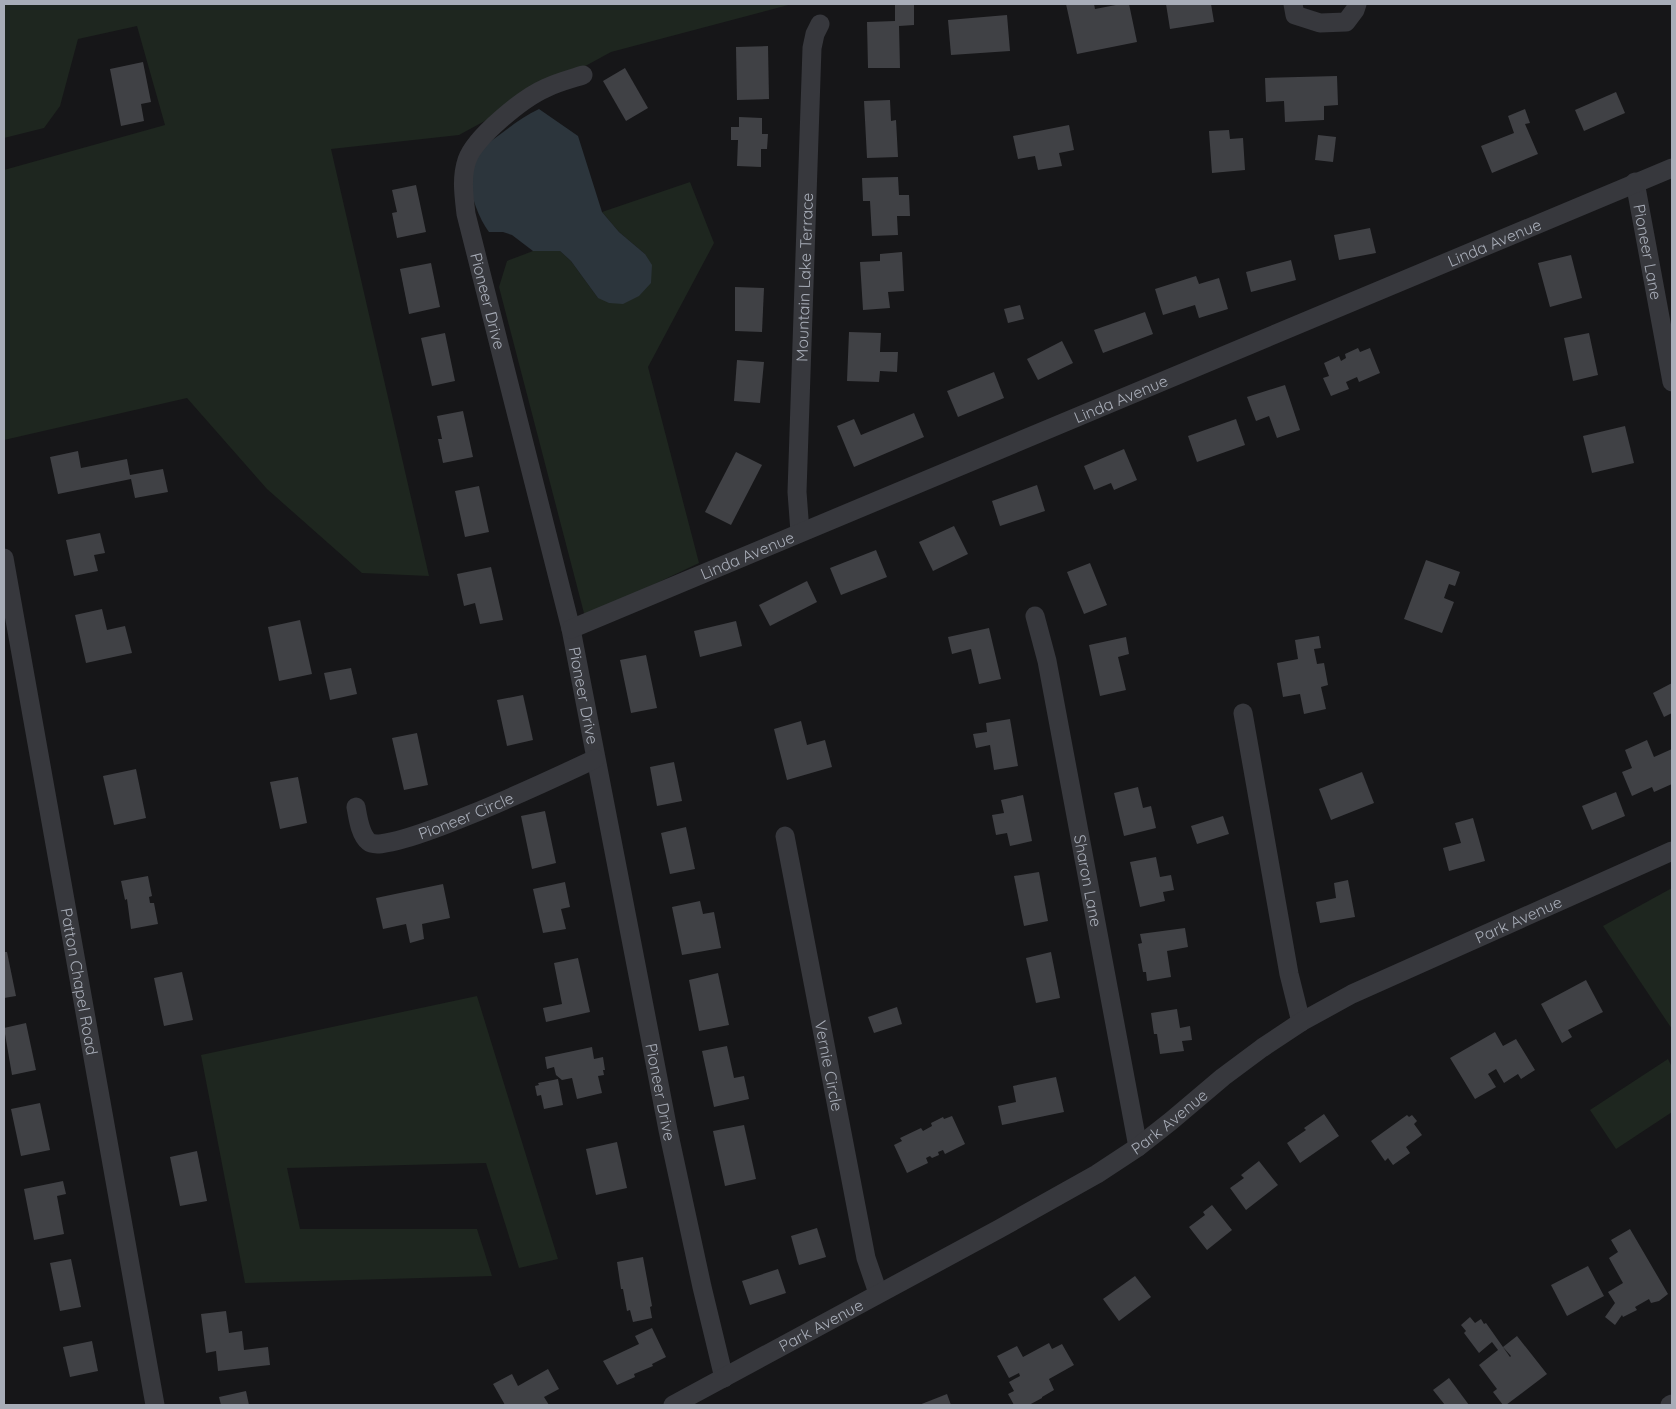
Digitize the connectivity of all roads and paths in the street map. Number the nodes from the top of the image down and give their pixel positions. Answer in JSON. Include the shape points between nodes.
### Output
{"nodes":[{"id":1,"x":1293,"y":4,"type":"edge"},
{"id":2,"x":1357,"y":4,"type":"edge"},
{"id":3,"x":820,"y":24,"type":"dead end"},
{"id":4,"x":583,"y":75,"type":"dead end"},
{"id":5,"x":1672,"y":168,"type":"edge"},
{"id":6,"x":1635,"y":182,"type":"junction"},
{"id":7,"x":1672,"y":382,"type":"edge"},
{"id":8,"x":800,"y":532,"type":"junction"},
{"id":9,"x":4,"y":560,"type":"edge"},
{"id":10,"x":1035,"y":616,"type":"dead end"},
{"id":11,"x":571,"y":629,"type":"junction"},
{"id":12,"x":1243,"y":713,"type":"dead end"},
{"id":13,"x":595,"y":759,"type":"junction"},
{"id":14,"x":356,"y":807,"type":"dead end"},
{"id":15,"x":785,"y":836,"type":"dead end"},
{"id":16,"x":1672,"y":851,"type":"edge"},
{"id":17,"x":1301,"y":1022,"type":"junction"},
{"id":18,"x":1138,"y":1147,"type":"junction"},
{"id":19,"x":878,"y":1294,"type":"junction"},
{"id":20,"x":724,"y":1378,"type":"junction"},
{"id":21,"x":155,"y":1405,"type":"edge"},
{"id":22,"x":672,"y":1405,"type":"edge"}],
"edges":[{"from":1,"to":2,"type":"street","via":[[1295,15],[1320,23],[1346,22]]},
{"from":3,"to":8,"type":"street","name":"Mountain Lake Terrace","via":[[812,48],[797,492]]},
{"from":4,"to":11,"type":"street","name":"Pioneer Drive","via":[[545,88],[485,134],[472,149],[463,186],[466,214]]},
{"from":5,"to":6,"type":"street","name":"Linda Avenue"},
{"from":6,"to":7,"type":"street","name":"Pioneer Lane"},
{"from":6,"to":8,"type":"street","name":"Linda Avenue"},
{"from":8,"to":11,"type":"street","name":"Linda Avenue"},
{"from":9,"to":21,"type":"street","name":"Patton Chapel Road"},
{"from":10,"to":18,"type":"street","name":"Sharon Lane","via":[[1048,661]]},
{"from":11,"to":13,"type":"street","name":"Pioneer Drive"},
{"from":12,"to":17,"type":"street","via":[[1287,965]]},
{"from":13,"to":14,"type":"street","name":"Pioneer Circle","via":[[437,829],[400,840],[375,845],[369,842],[362,833]]},
{"from":13,"to":20,"type":"street","name":"Pioneer Drive","via":[[668,1130]]},
{"from":15,"to":19,"type":"street","name":"Vernie Circle","via":[[866,1258]]},
{"from":16,"to":17,"type":"street","name":"Park Avenue","via":[[1360,990]]},
{"from":17,"to":18,"type":"street","name":"Park Avenue","via":[[1223,1077]]},
{"from":18,"to":19,"type":"street","name":"Park Avenue","via":[[1097,1174]]},
{"from":19,"to":20,"type":"street","name":"Park Avenue"},
{"from":20,"to":22,"type":"street","name":"Park Avenue"}]}
